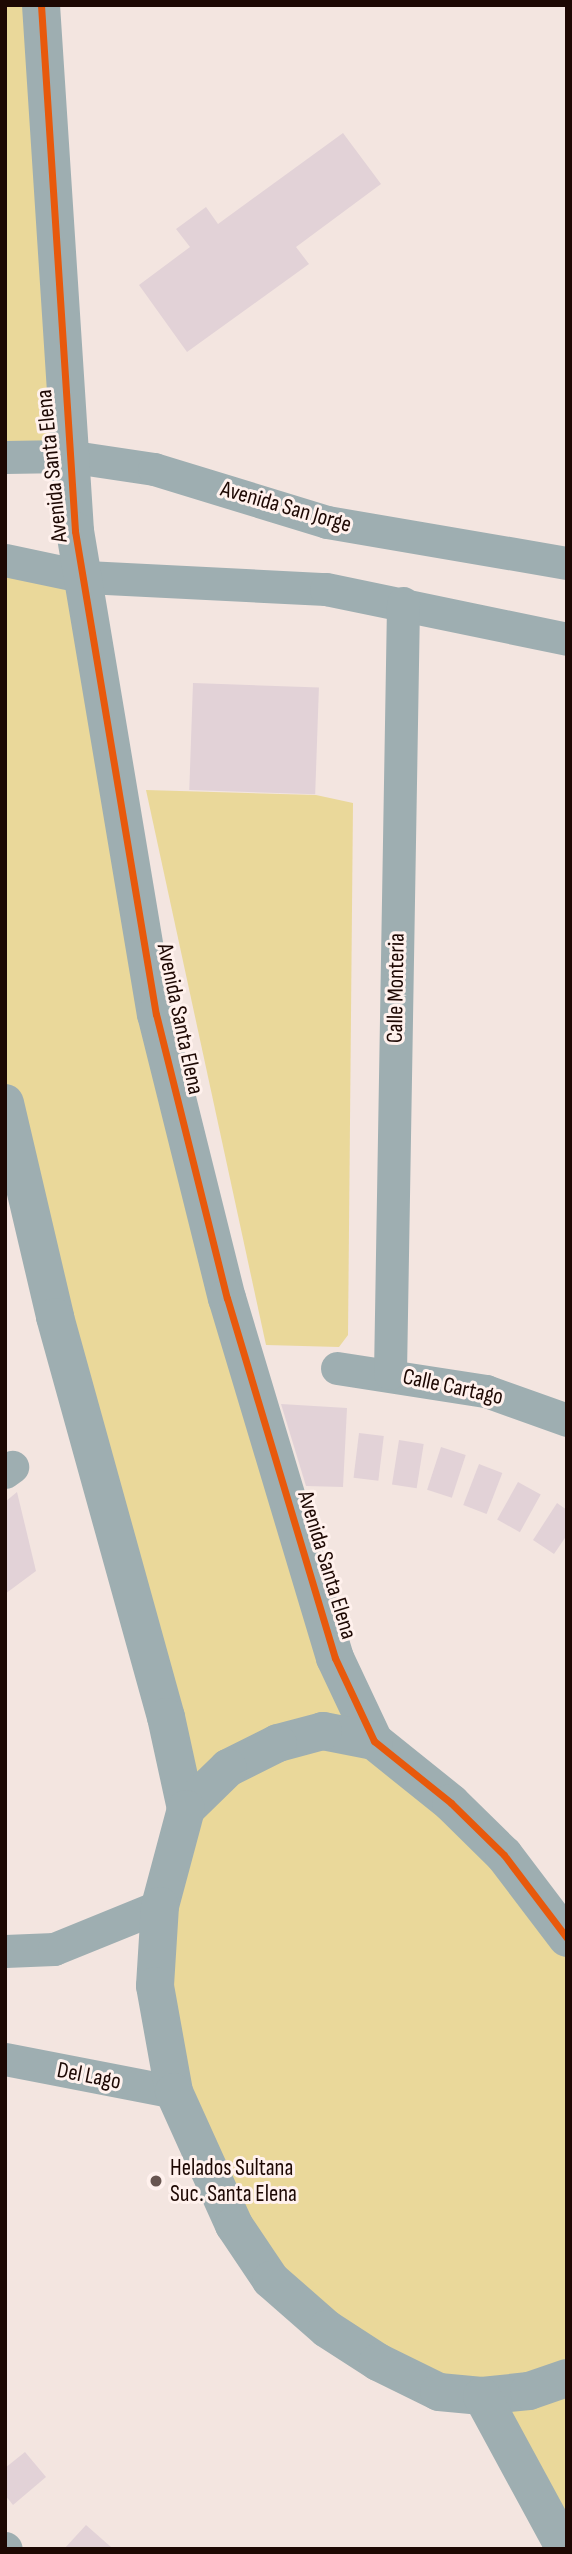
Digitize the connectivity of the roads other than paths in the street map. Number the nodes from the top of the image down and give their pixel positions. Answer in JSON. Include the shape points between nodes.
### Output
{"nodes":[{"id":1,"x":41,"y":5,"type":"edge"},
{"id":2,"x":67,"y":456,"type":"junction"},
{"id":3,"x":5,"y":457,"type":"edge"},
{"id":4,"x":5,"y":560,"type":"edge"},
{"id":5,"x":567,"y":563,"type":"edge"},
{"id":6,"x":86,"y":577,"type":"junction"},
{"id":7,"x":403,"y":603,"type":"junction"},
{"id":8,"x":567,"y":639,"type":"edge"},
{"id":9,"x":5,"y":1103,"type":"edge"},
{"id":10,"x":337,"y":1368,"type":"dead end"},
{"id":11,"x":390,"y":1373,"type":"junction"},
{"id":12,"x":567,"y":1420,"type":"edge"},
{"id":13,"x":374,"y":1741,"type":"junction"},
{"id":14,"x":186,"y":1809,"type":"junction"},
{"id":15,"x":160,"y":1906,"type":"junction"},
{"id":16,"x":567,"y":1938,"type":"edge"},
{"id":17,"x":5,"y":1951,"type":"edge"},
{"id":18,"x":5,"y":2059,"type":"edge"},
{"id":19,"x":174,"y":2092,"type":"junction"},
{"id":20,"x":567,"y":2378,"type":"edge"},
{"id":21,"x":481,"y":2396,"type":"junction"},
{"id":22,"x":565,"y":2549,"type":"edge"}],
"edges":[{"from":1,"to":2,"type":"street","name":"Avenida Santa Elena"},
{"from":2,"to":3,"type":"street","name":"Avenida San Jorge"},
{"from":2,"to":5,"type":"street","name":"Avenida San Jorge","via":[[154,469],[327,522]]},
{"from":2,"to":6,"type":"street","name":"Avenida Santa Elena"},
{"from":4,"to":6,"type":"street"},
{"from":6,"to":7,"type":"street","via":[[326,589]]},
{"from":6,"to":13,"type":"street","name":"Avenida Santa Elena","via":[[159,1028],[227,1298],[335,1658]]},
{"from":7,"to":8,"type":"street"},
{"from":7,"to":11,"type":"street","name":"Calle Monteria"},
{"from":9,"to":14,"type":"street","via":[[55,1317],[166,1717]]},
{"from":10,"to":11,"type":"street","name":"Calle Cartago"},
{"from":11,"to":12,"type":"street","name":"Calle Cartago","via":[[486,1391]]},
{"from":13,"to":14,"type":"street","via":[[323,1731],[278,1743],[228,1768]]},
{"from":13,"to":16,"type":"street","name":"Avenida Santa Elena","via":[[451,1802],[504,1855]]},
{"from":14,"to":15,"type":"street"},
{"from":15,"to":17,"type":"street","via":[[54,1949]]},
{"from":15,"to":19,"type":"street","via":[[155,1986]]},
{"from":18,"to":19,"type":"street","name":"Del Lago"},
{"from":19,"to":21,"type":"street","via":[[201,2162],[271,2280],[327,2329],[378,2362],[439,2392]]},
{"from":20,"to":21,"type":"street","via":[[529,2391]]},
{"from":21,"to":22,"type":"street"}]}
